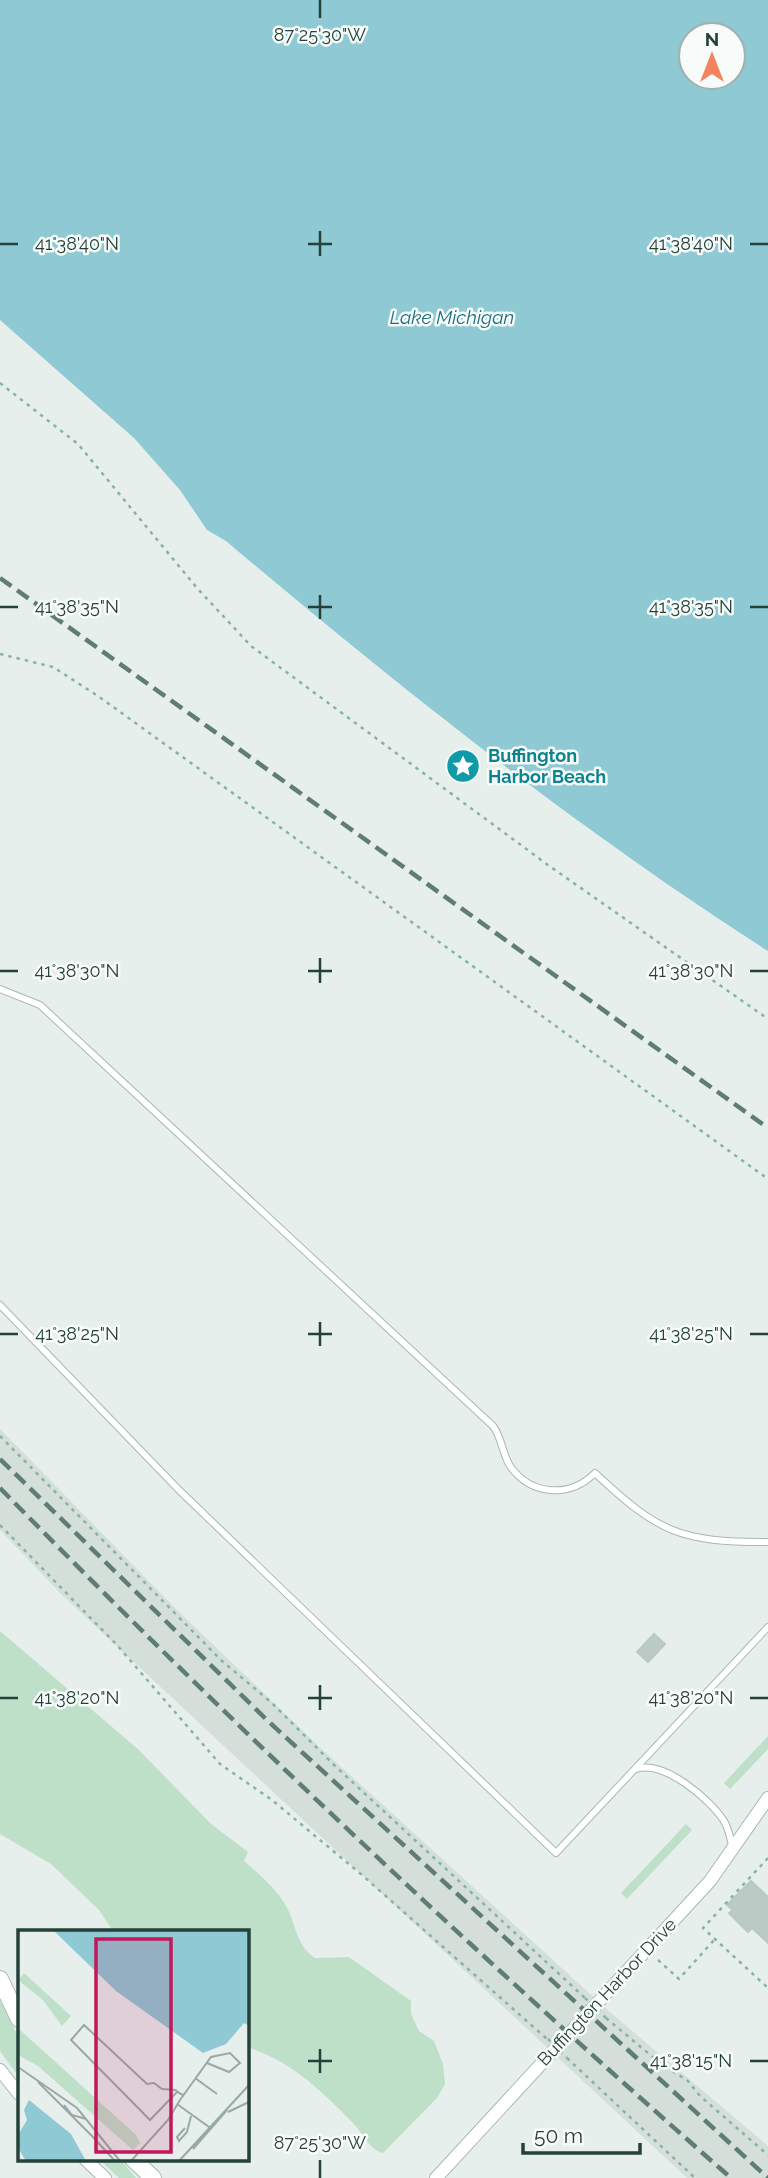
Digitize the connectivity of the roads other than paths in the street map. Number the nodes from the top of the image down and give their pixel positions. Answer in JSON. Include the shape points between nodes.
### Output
{"nodes":[{"id":1,"x":0,"y":989,"type":"edge"},
{"id":2,"x":0,"y":1305,"type":"edge"},
{"id":3,"x":768,"y":1542,"type":"edge"},
{"id":4,"x":768,"y":1626,"type":"edge"},
{"id":5,"x":635,"y":1769,"type":"junction"},
{"id":6,"x":768,"y":1798,"type":"edge"},
{"id":7,"x":734,"y":1851,"type":"junction"},
{"id":8,"x":0,"y":1979,"type":"edge"},
{"id":9,"x":18,"y":2017,"type":"edge"},
{"id":10,"x":0,"y":2070,"type":"edge"},
{"id":11,"x":18,"y":2093,"type":"edge"},
{"id":12,"x":86,"y":2160,"type":"edge"},
{"id":13,"x":134,"y":2160,"type":"edge"},
{"id":14,"x":106,"y":2178,"type":"edge"},
{"id":15,"x":153,"y":2178,"type":"edge"},
{"id":16,"x":436,"y":2178,"type":"edge"}],
"edges":[{"from":1,"to":3,"type":"lane","via":[[40,1005],[493,1426],[521,1478],[550,1491],[566,1490],[595,1473],[641,1515],[675,1534],[720,1542]]},
{"from":2,"to":5,"type":"lane","via":[[179,1490],[556,1853]]},
{"from":4,"to":5,"type":"lane"},
{"from":5,"to":7,"type":"lane","via":[[659,1768],[674,1775],[723,1820]]},
{"from":6,"to":7,"type":"street","name":"Buffington Harbor Drive"},
{"from":7,"to":16,"type":"street","name":"Buffington Harbor Drive"},
{"from":8,"to":9,"type":"street"},
{"from":10,"to":11,"type":"street"},
{"from":12,"to":14,"type":"street"},
{"from":13,"to":15,"type":"street"}]}
